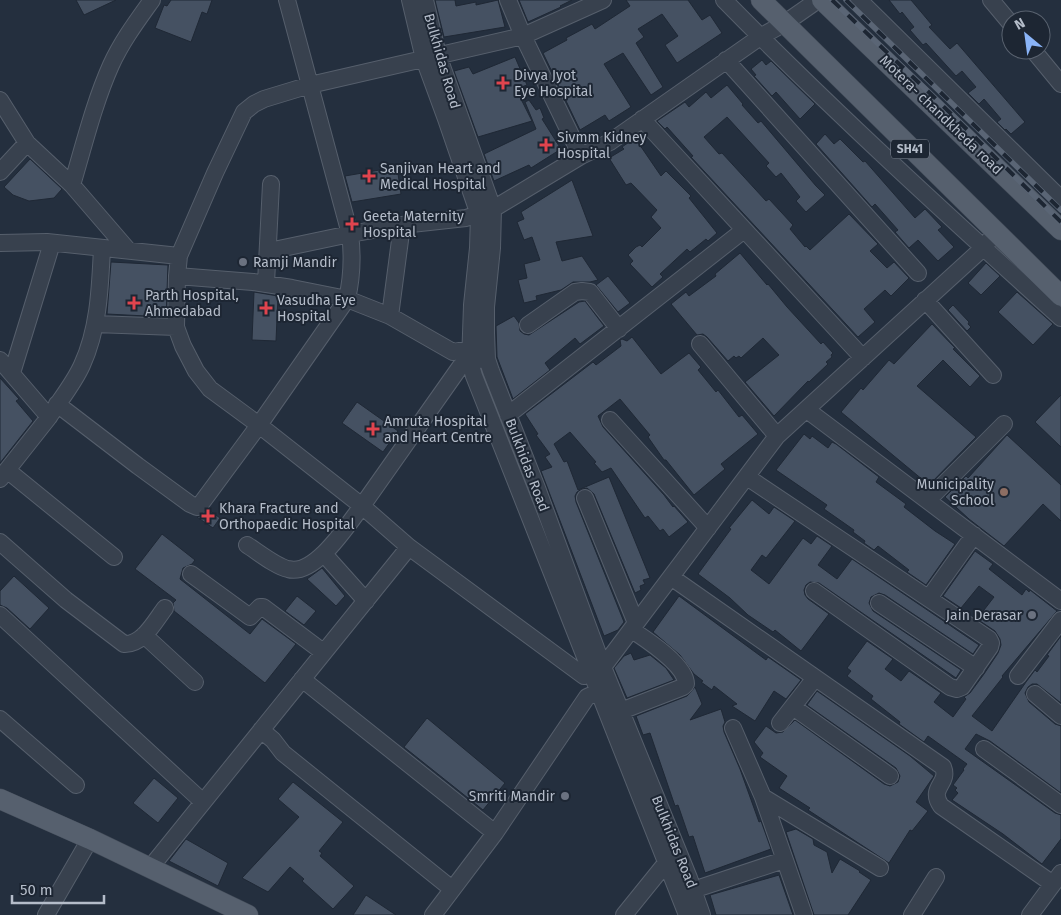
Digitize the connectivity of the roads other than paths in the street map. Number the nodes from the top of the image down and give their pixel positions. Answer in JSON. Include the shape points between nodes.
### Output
{"nodes":[{"id":1,"x":152,"y":0,"type":"edge"},
{"id":2,"x":287,"y":0,"type":"edge"},
{"id":3,"x":410,"y":0,"type":"edge"},
{"id":4,"x":425,"y":0,"type":"edge"},
{"id":5,"x":508,"y":0,"type":"edge"},
{"id":6,"x":603,"y":0,"type":"edge"},
{"id":7,"x":724,"y":0,"type":"edge"},
{"id":8,"x":762,"y":0,"type":"edge"},
{"id":9,"x":820,"y":0,"type":"edge"},
{"id":10,"x":859,"y":0,"type":"edge"},
{"id":11,"x":991,"y":0,"type":"edge"},
{"id":12,"x":1001,"y":12,"type":"edge"},
{"id":13,"x":785,"y":23,"type":"junction"},
{"id":14,"x":523,"y":36,"type":"junction"},
{"id":15,"x":760,"y":37,"type":"junction"},
{"id":16,"x":431,"y":57,"type":"junction"},
{"id":17,"x":726,"y":60,"type":"junction"},
{"id":18,"x":1041,"y":60,"type":"edge"},
{"id":19,"x":1061,"y":84,"type":"edge"},
{"id":20,"x":310,"y":85,"type":"junction"},
{"id":21,"x":0,"y":100,"type":"edge"},
{"id":22,"x":642,"y":119,"type":"junction"},
{"id":23,"x":27,"y":143,"type":"junction"},
{"id":24,"x":581,"y":156,"type":"junction"},
{"id":25,"x":0,"y":172,"type":"edge"},
{"id":26,"x":272,"y":184,"type":"dead end"},
{"id":27,"x":72,"y":185,"type":"junction"},
{"id":28,"x":1061,"y":199,"type":"edge"},
{"id":29,"x":486,"y":212,"type":"junction"},
{"id":30,"x":402,"y":225,"type":"junction"},
{"id":31,"x":744,"y":230,"type":"junction"},
{"id":32,"x":1061,"y":230,"type":"edge"},
{"id":33,"x":996,"y":232,"type":"junction"},
{"id":34,"x":350,"y":234,"type":"junction"},
{"id":35,"x":0,"y":243,"type":"edge"},
{"id":36,"x":52,"y":243,"type":"junction"},
{"id":37,"x":102,"y":248,"type":"junction"},
{"id":38,"x":983,"y":248,"type":"junction"},
{"id":39,"x":128,"y":250,"type":"junction"},
{"id":40,"x":268,"y":251,"type":"junction"},
{"id":41,"x":180,"y":256,"type":"junction"},
{"id":42,"x":918,"y":273,"type":"dead end"},
{"id":43,"x":177,"y":276,"type":"junction"},
{"id":44,"x":266,"y":284,"type":"junction"},
{"id":45,"x":1061,"y":296,"type":"edge"},
{"id":46,"x":346,"y":299,"type":"junction"},
{"id":47,"x":925,"y":300,"type":"junction"},
{"id":48,"x":390,"y":316,"type":"junction"},
{"id":49,"x":1061,"y":318,"type":"edge"},
{"id":50,"x":95,"y":324,"type":"junction"},
{"id":51,"x":528,"y":325,"type":"dead end"},
{"id":52,"x":176,"y":327,"type":"junction"},
{"id":53,"x":619,"y":329,"type":"junction"},
{"id":54,"x":700,"y":344,"type":"dead end"},
{"id":55,"x":479,"y":354,"type":"junction"},
{"id":56,"x":863,"y":358,"type":"junction"},
{"id":57,"x":0,"y":360,"type":"edge"},
{"id":58,"x":12,"y":373,"type":"junction"},
{"id":59,"x":993,"y":375,"type":"dead end"},
{"id":60,"x":807,"y":410,"type":"junction"},
{"id":61,"x":53,"y":411,"type":"junction"},
{"id":62,"x":508,"y":415,"type":"junction"},
{"id":63,"x":610,"y":420,"type":"dead end"},
{"id":64,"x":1004,"y":424,"type":"dead end"},
{"id":65,"x":259,"y":425,"type":"junction"},
{"id":66,"x":777,"y":436,"type":"junction"},
{"id":67,"x":4,"y":474,"type":"edge"},
{"id":68,"x":747,"y":477,"type":"junction"},
{"id":69,"x":585,"y":498,"type":"dead end"},
{"id":70,"x":928,"y":500,"type":"junction"},
{"id":71,"x":362,"y":506,"type":"junction"},
{"id":72,"x":708,"y":528,"type":"junction"},
{"id":73,"x":974,"y":534,"type":"junction"},
{"id":74,"x":0,"y":542,"type":"edge"},
{"id":75,"x":248,"y":546,"type":"dead end"},
{"id":76,"x":409,"y":547,"type":"junction"},
{"id":77,"x":324,"y":554,"type":"junction"},
{"id":78,"x":114,"y":557,"type":"dead end"},
{"id":79,"x":191,"y":574,"type":"dead end"},
{"id":80,"x":671,"y":576,"type":"junction"},
{"id":81,"x":814,"y":591,"type":"dead end"},
{"id":82,"x":929,"y":598,"type":"junction"},
{"id":83,"x":366,"y":601,"type":"junction"},
{"id":84,"x":1061,"y":601,"type":"edge"},
{"id":85,"x":880,"y":603,"type":"dead end"},
{"id":86,"x":165,"y":608,"type":"dead end"},
{"id":87,"x":0,"y":615,"type":"edge"},
{"id":88,"x":1061,"y":620,"type":"edge"},
{"id":89,"x":634,"y":626,"type":"junction"},
{"id":90,"x":144,"y":635,"type":"junction"},
{"id":91,"x":323,"y":652,"type":"junction"},
{"id":92,"x":976,"y":668,"type":"junction"},
{"id":93,"x":597,"y":670,"type":"junction"},
{"id":94,"x":1018,"y":676,"type":"dead end"},
{"id":95,"x":816,"y":678,"type":"junction"},
{"id":96,"x":302,"y":679,"type":"junction"},
{"id":97,"x":195,"y":682,"type":"dead end"},
{"id":98,"x":605,"y":689,"type":"junction"},
{"id":99,"x":1035,"y":694,"type":"dead end"},
{"id":100,"x":793,"y":707,"type":"junction"},
{"id":101,"x":621,"y":711,"type":"junction"},
{"id":102,"x":1061,"y":716,"type":"edge"},
{"id":103,"x":0,"y":720,"type":"edge"},
{"id":104,"x":780,"y":723,"type":"dead end"},
{"id":105,"x":733,"y":728,"type":"dead end"},
{"id":106,"x":261,"y":730,"type":"junction"},
{"id":107,"x":984,"y":749,"type":"dead end"},
{"id":108,"x":890,"y":776,"type":"dead end"},
{"id":109,"x":76,"y":785,"type":"dead end"},
{"id":110,"x":763,"y":797,"type":"junction"},
{"id":111,"x":0,"y":799,"type":"edge"},
{"id":112,"x":204,"y":802,"type":"junction"},
{"id":113,"x":1061,"y":805,"type":"edge"},
{"id":114,"x":494,"y":833,"type":"junction"},
{"id":115,"x":663,"y":835,"type":"junction"},
{"id":116,"x":90,"y":839,"type":"junction"},
{"id":117,"x":784,"y":860,"type":"junction"},
{"id":118,"x":666,"y":863,"type":"junction"},
{"id":119,"x":150,"y":868,"type":"junction"},
{"id":120,"x":880,"y":868,"type":"dead end"},
{"id":121,"x":936,"y":877,"type":"dead end"},
{"id":122,"x":1057,"y":878,"type":"edge"},
{"id":123,"x":686,"y":884,"type":"junction"},
{"id":124,"x":452,"y":889,"type":"junction"},
{"id":125,"x":46,"y":915,"type":"edge"},
{"id":126,"x":248,"y":915,"type":"edge"},
{"id":127,"x":433,"y":915,"type":"edge"},
{"id":128,"x":624,"y":915,"type":"edge"},
{"id":129,"x":686,"y":915,"type":"edge"},
{"id":130,"x":702,"y":915,"type":"edge"},
{"id":131,"x":804,"y":915,"type":"edge"},
{"id":132,"x":912,"y":915,"type":"edge"},
{"id":133,"x":1030,"y":915,"type":"edge"}],
"edges":[{"from":1,"to":27,"type":"street","via":[[128,33],[112,64]]},
{"from":2,"to":20,"type":"street"},
{"from":3,"to":16,"type":"street","name":"Bulkhidas Road"},
{"from":4,"to":16,"type":"street","name":"Bulkhidas Road"},
{"from":5,"to":14,"type":"street"},
{"from":6,"to":14,"type":"street"},
{"from":7,"to":15,"type":"street"},
{"from":8,"to":13,"type":"main road","number":"SH41"},
{"from":9,"to":13,"type":"street"},
{"from":9,"to":32,"type":"main road","name":"Motera- chandkheda road"},
{"from":10,"to":28,"type":"street"},
{"from":11,"to":12,"type":"street"},
{"from":13,"to":15,"type":"street"},
{"from":13,"to":33,"type":"main road","number":"SH41"},
{"from":14,"to":16,"type":"street"},
{"from":14,"to":24,"type":"street"},
{"from":15,"to":17,"type":"street"},
{"from":15,"to":38,"type":"street"},
{"from":16,"to":20,"type":"street"},
{"from":16,"to":29,"type":"street","name":"Bulkhidas Road"},
{"from":17,"to":22,"type":"street"},
{"from":17,"to":42,"type":"street"},
{"from":18,"to":19,"type":"street"},
{"from":20,"to":34,"type":"street"},
{"from":20,"to":41,"type":"street","via":[[264,99],[244,112]]},
{"from":21,"to":23,"type":"street"},
{"from":22,"to":24,"type":"street","via":[[610,142]]},
{"from":22,"to":31,"type":"street"},
{"from":23,"to":25,"type":"street"},
{"from":23,"to":27,"type":"street"},
{"from":24,"to":29,"type":"street"},
{"from":26,"to":40,"type":"street"},
{"from":27,"to":39,"type":"street"},
{"from":29,"to":30,"type":"street","via":[[452,221]]},
{"from":29,"to":55,"type":"street","name":"Bulkhidas Road","via":[[492,248]]},
{"from":30,"to":34,"type":"street"},
{"from":30,"to":48,"type":"street"},
{"from":31,"to":53,"type":"street"},
{"from":31,"to":56,"type":"street"},
{"from":33,"to":38,"type":"street"},
{"from":33,"to":45,"type":"main road","number":"SH41"},
{"from":34,"to":40,"type":"street"},
{"from":34,"to":46,"type":"street","via":[[352,277]]},
{"from":35,"to":36,"type":"street"},
{"from":36,"to":37,"type":"street"},
{"from":36,"to":58,"type":"street"},
{"from":37,"to":39,"type":"street"},
{"from":37,"to":50,"type":"street"},
{"from":38,"to":47,"type":"street"},
{"from":38,"to":49,"type":"street"},
{"from":39,"to":41,"type":"street"},
{"from":40,"to":44,"type":"street"},
{"from":41,"to":43,"type":"street"},
{"from":43,"to":44,"type":"street"},
{"from":43,"to":52,"type":"street"},
{"from":44,"to":46,"type":"street"},
{"from":46,"to":48,"type":"street"},
{"from":46,"to":65,"type":"street"},
{"from":47,"to":56,"type":"street"},
{"from":47,"to":59,"type":"street"},
{"from":48,"to":55,"type":"street","via":[[453,352]]},
{"from":50,"to":52,"type":"street"},
{"from":50,"to":61,"type":"street","via":[[82,366]]},
{"from":51,"to":53,"type":"street","via":[[575,292],[582,291],[590,292]]},
{"from":52,"to":65,"type":"street","via":[[196,372],[210,389]]},
{"from":53,"to":62,"type":"street"},
{"from":54,"to":66,"type":"street"},
{"from":55,"to":62,"type":"street","name":"Bulkhidas Road","via":[[490,371]]},
{"from":55,"to":71,"type":"street","via":[[460,367]]},
{"from":55,"to":93,"type":"street","name":"Bulkhidas Road","via":[[474,376]]},
{"from":56,"to":60,"type":"street"},
{"from":57,"to":58,"type":"street"},
{"from":58,"to":61,"type":"street"},
{"from":60,"to":66,"type":"street"},
{"from":60,"to":70,"type":"street"},
{"from":61,"to":65,"type":"street","via":[[198,507]]},
{"from":61,"to":67,"type":"street"},
{"from":62,"to":93,"type":"street","name":"Bulkhidas Road"},
{"from":63,"to":72,"type":"street"},
{"from":64,"to":70,"type":"street"},
{"from":65,"to":71,"type":"street"},
{"from":66,"to":68,"type":"street"},
{"from":67,"to":78,"type":"street"},
{"from":68,"to":72,"type":"street"},
{"from":68,"to":82,"type":"street"},
{"from":69,"to":89,"type":"street"},
{"from":70,"to":73,"type":"street"},
{"from":71,"to":76,"type":"street"},
{"from":71,"to":77,"type":"street"},
{"from":72,"to":80,"type":"street"},
{"from":73,"to":82,"type":"street"},
{"from":73,"to":84,"type":"street"},
{"from":74,"to":90,"type":"street","via":[[66,600],[124,644],[132,644]]},
{"from":75,"to":77,"type":"street","via":[[289,570],[305,567]]},
{"from":76,"to":83,"type":"street"},
{"from":76,"to":93,"type":"street","via":[[584,676]]},
{"from":77,"to":83,"type":"street"},
{"from":79,"to":91,"type":"street","via":[[250,617],[264,607]]},
{"from":80,"to":89,"type":"street"},
{"from":80,"to":95,"type":"street"},
{"from":81,"to":92,"type":"street","via":[[950,688],[962,687]]},
{"from":82,"to":92,"type":"street","via":[[989,639],[990,647]]},
{"from":83,"to":91,"type":"street"},
{"from":85,"to":92,"type":"street"},
{"from":86,"to":90,"type":"street"},
{"from":87,"to":112,"type":"street"},
{"from":88,"to":94,"type":"street"},
{"from":89,"to":93,"type":"street"},
{"from":89,"to":101,"type":"street","via":[[680,668],[686,684]]},
{"from":90,"to":97,"type":"street"},
{"from":91,"to":96,"type":"street"},
{"from":93,"to":98,"type":"street","name":"Bulkhidas Road"},
{"from":95,"to":100,"type":"street"},
{"from":95,"to":122,"type":"street","via":[[943,767],[944,777],[936,793],[941,806]]},
{"from":96,"to":106,"type":"street"},
{"from":96,"to":114,"type":"street"},
{"from":98,"to":101,"type":"street","name":"Bulkhidas Road"},
{"from":98,"to":114,"type":"street","via":[[588,697]]},
{"from":98,"to":115,"type":"street"},
{"from":99,"to":102,"type":"street"},
{"from":100,"to":104,"type":"street"},
{"from":100,"to":108,"type":"street"},
{"from":101,"to":115,"type":"street","name":"Bulkhidas Road"},
{"from":103,"to":109,"type":"street"},
{"from":105,"to":110,"type":"street"},
{"from":106,"to":112,"type":"street"},
{"from":106,"to":124,"type":"street","via":[[283,753]]},
{"from":107,"to":113,"type":"street"},
{"from":110,"to":117,"type":"street"},
{"from":110,"to":120,"type":"street"},
{"from":111,"to":116,"type":"main road"},
{"from":112,"to":119,"type":"street"},
{"from":114,"to":124,"type":"street"},
{"from":115,"to":118,"type":"street"},
{"from":115,"to":123,"type":"street","name":"Bulkhidas Road"},
{"from":116,"to":119,"type":"main road"},
{"from":116,"to":125,"type":"street"},
{"from":117,"to":123,"type":"street"},
{"from":117,"to":131,"type":"street"},
{"from":118,"to":123,"type":"street"},
{"from":118,"to":128,"type":"street"},
{"from":119,"to":126,"type":"main road"},
{"from":121,"to":132,"type":"street"},
{"from":122,"to":133,"type":"street"},
{"from":123,"to":129,"type":"street"},
{"from":123,"to":130,"type":"street","name":"Bulkhidas Road"},
{"from":124,"to":127,"type":"street"}]}
